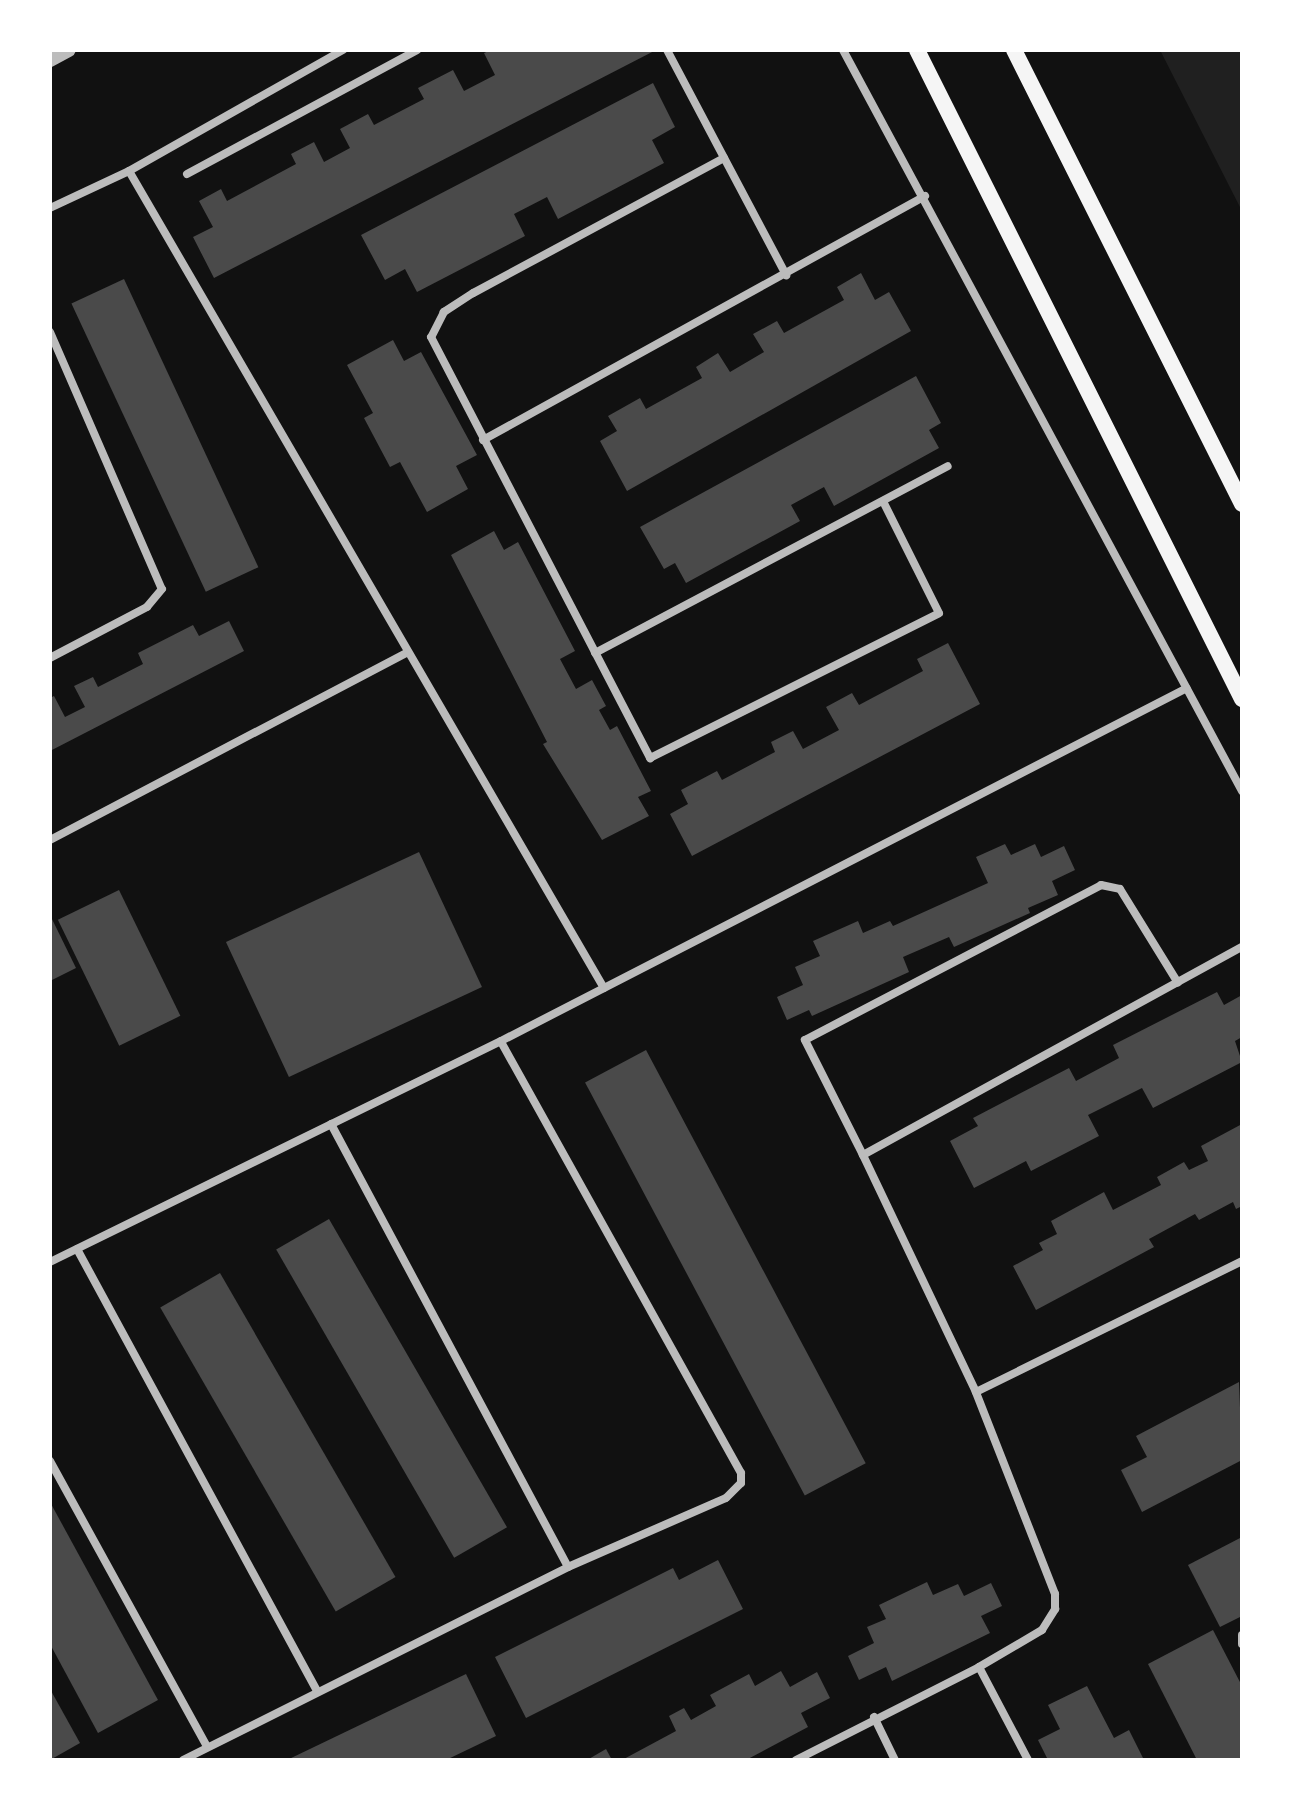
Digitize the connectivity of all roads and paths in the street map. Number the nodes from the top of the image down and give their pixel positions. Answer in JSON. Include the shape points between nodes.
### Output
{"nodes":[{"id":1,"x":69,"y":50,"type":"edge"},
{"id":2,"x":343,"y":50,"type":"edge"},
{"id":3,"x":417,"y":50,"type":"edge"},
{"id":4,"x":667,"y":50,"type":"edge"},
{"id":5,"x":843,"y":50,"type":"edge"},
{"id":6,"x":917,"y":50,"type":"edge"},
{"id":7,"x":1014,"y":50,"type":"edge"},
{"id":8,"x":50,"y":60,"type":"edge"},
{"id":9,"x":724,"y":158,"type":"junction"},
{"id":10,"x":129,"y":171,"type":"junction"},
{"id":11,"x":187,"y":174,"type":"dead end"},
{"id":12,"x":925,"y":196,"type":"junction"},
{"id":13,"x":50,"y":208,"type":"edge"},
{"id":14,"x":786,"y":275,"type":"junction"},
{"id":15,"x":50,"y":332,"type":"edge"},
{"id":16,"x":483,"y":440,"type":"junction"},
{"id":17,"x":948,"y":466,"type":"dead end"},
{"id":18,"x":883,"y":501,"type":"junction"},
{"id":19,"x":1242,"y":504,"type":"edge"},
{"id":20,"x":408,"y":652,"type":"junction"},
{"id":21,"x":595,"y":653,"type":"junction"},
{"id":22,"x":50,"y":658,"type":"edge"},
{"id":23,"x":1187,"y":688,"type":"junction"},
{"id":24,"x":1242,"y":699,"type":"edge"},
{"id":25,"x":1242,"y":791,"type":"edge"},
{"id":26,"x":50,"y":840,"type":"edge"},
{"id":27,"x":1242,"y":947,"type":"edge"},
{"id":28,"x":1178,"y":983,"type":"junction"},
{"id":29,"x":604,"y":988,"type":"junction"},
{"id":30,"x":501,"y":1041,"type":"junction"},
{"id":31,"x":331,"y":1124,"type":"junction"},
{"id":32,"x":863,"y":1155,"type":"junction"},
{"id":33,"x":77,"y":1249,"type":"junction"},
{"id":34,"x":1242,"y":1261,"type":"edge"},
{"id":35,"x":50,"y":1262,"type":"edge"},
{"id":36,"x":976,"y":1392,"type":"junction"},
{"id":37,"x":50,"y":1461,"type":"edge"},
{"id":38,"x":568,"y":1567,"type":"junction"},
{"id":39,"x":1242,"y":1635,"type":"edge"},
{"id":40,"x":1242,"y":1644,"type":"edge"},
{"id":41,"x":979,"y":1667,"type":"junction"},
{"id":42,"x":316,"y":1689,"type":"junction"},
{"id":43,"x":874,"y":1717,"type":"junction"},
{"id":44,"x":207,"y":1747,"type":"junction"},
{"id":45,"x":183,"y":1760,"type":"edge"},
{"id":46,"x":796,"y":1760,"type":"edge"},
{"id":47,"x":895,"y":1760,"type":"edge"},
{"id":48,"x":1028,"y":1760,"type":"edge"}],
"edges":[{"from":1,"to":8,"type":"street"},
{"from":2,"to":10,"type":"street"},
{"from":3,"to":11,"type":"street"},
{"from":4,"to":9,"type":"street"},
{"from":5,"to":12,"type":"street"},
{"from":6,"to":24,"type":"main road"},
{"from":7,"to":19,"type":"main road"},
{"from":9,"to":14,"type":"street"},
{"from":9,"to":16,"type":"street","via":[[444,312],[431,337]]},
{"from":10,"to":13,"type":"street"},
{"from":10,"to":20,"type":"street"},
{"from":12,"to":14,"type":"street"},
{"from":12,"to":23,"type":"street"},
{"from":14,"to":16,"type":"street"},
{"from":15,"to":22,"type":"street","via":[[162,589],[147,607]]},
{"from":16,"to":21,"type":"street"},
{"from":17,"to":18,"type":"street"},
{"from":18,"to":21,"type":"street"},
{"from":18,"to":21,"type":"street","via":[[939,613],[650,758]]},
{"from":20,"to":26,"type":"street"},
{"from":20,"to":29,"type":"street"},
{"from":23,"to":25,"type":"street"},
{"from":23,"to":29,"type":"street"},
{"from":27,"to":28,"type":"street"},
{"from":28,"to":32,"type":"street"},
{"from":28,"to":32,"type":"street","via":[[1120,889],[1101,885],[805,1040]]},
{"from":29,"to":30,"type":"street"},
{"from":30,"to":31,"type":"street"},
{"from":30,"to":38,"type":"street","via":[[741,1473],[741,1483],[726,1498]]},
{"from":31,"to":33,"type":"street"},
{"from":31,"to":38,"type":"street"},
{"from":32,"to":36,"type":"street"},
{"from":33,"to":35,"type":"street"},
{"from":33,"to":42,"type":"street"},
{"from":34,"to":36,"type":"street"},
{"from":36,"to":41,"type":"street","via":[[1055,1594],[1055,1609],[1042,1630]]},
{"from":37,"to":44,"type":"street"},
{"from":38,"to":42,"type":"street"},
{"from":39,"to":40,"type":"street"},
{"from":41,"to":43,"type":"street"},
{"from":41,"to":48,"type":"street"},
{"from":42,"to":44,"type":"street"},
{"from":43,"to":46,"type":"street"},
{"from":43,"to":47,"type":"street"},
{"from":44,"to":45,"type":"street"}]}
